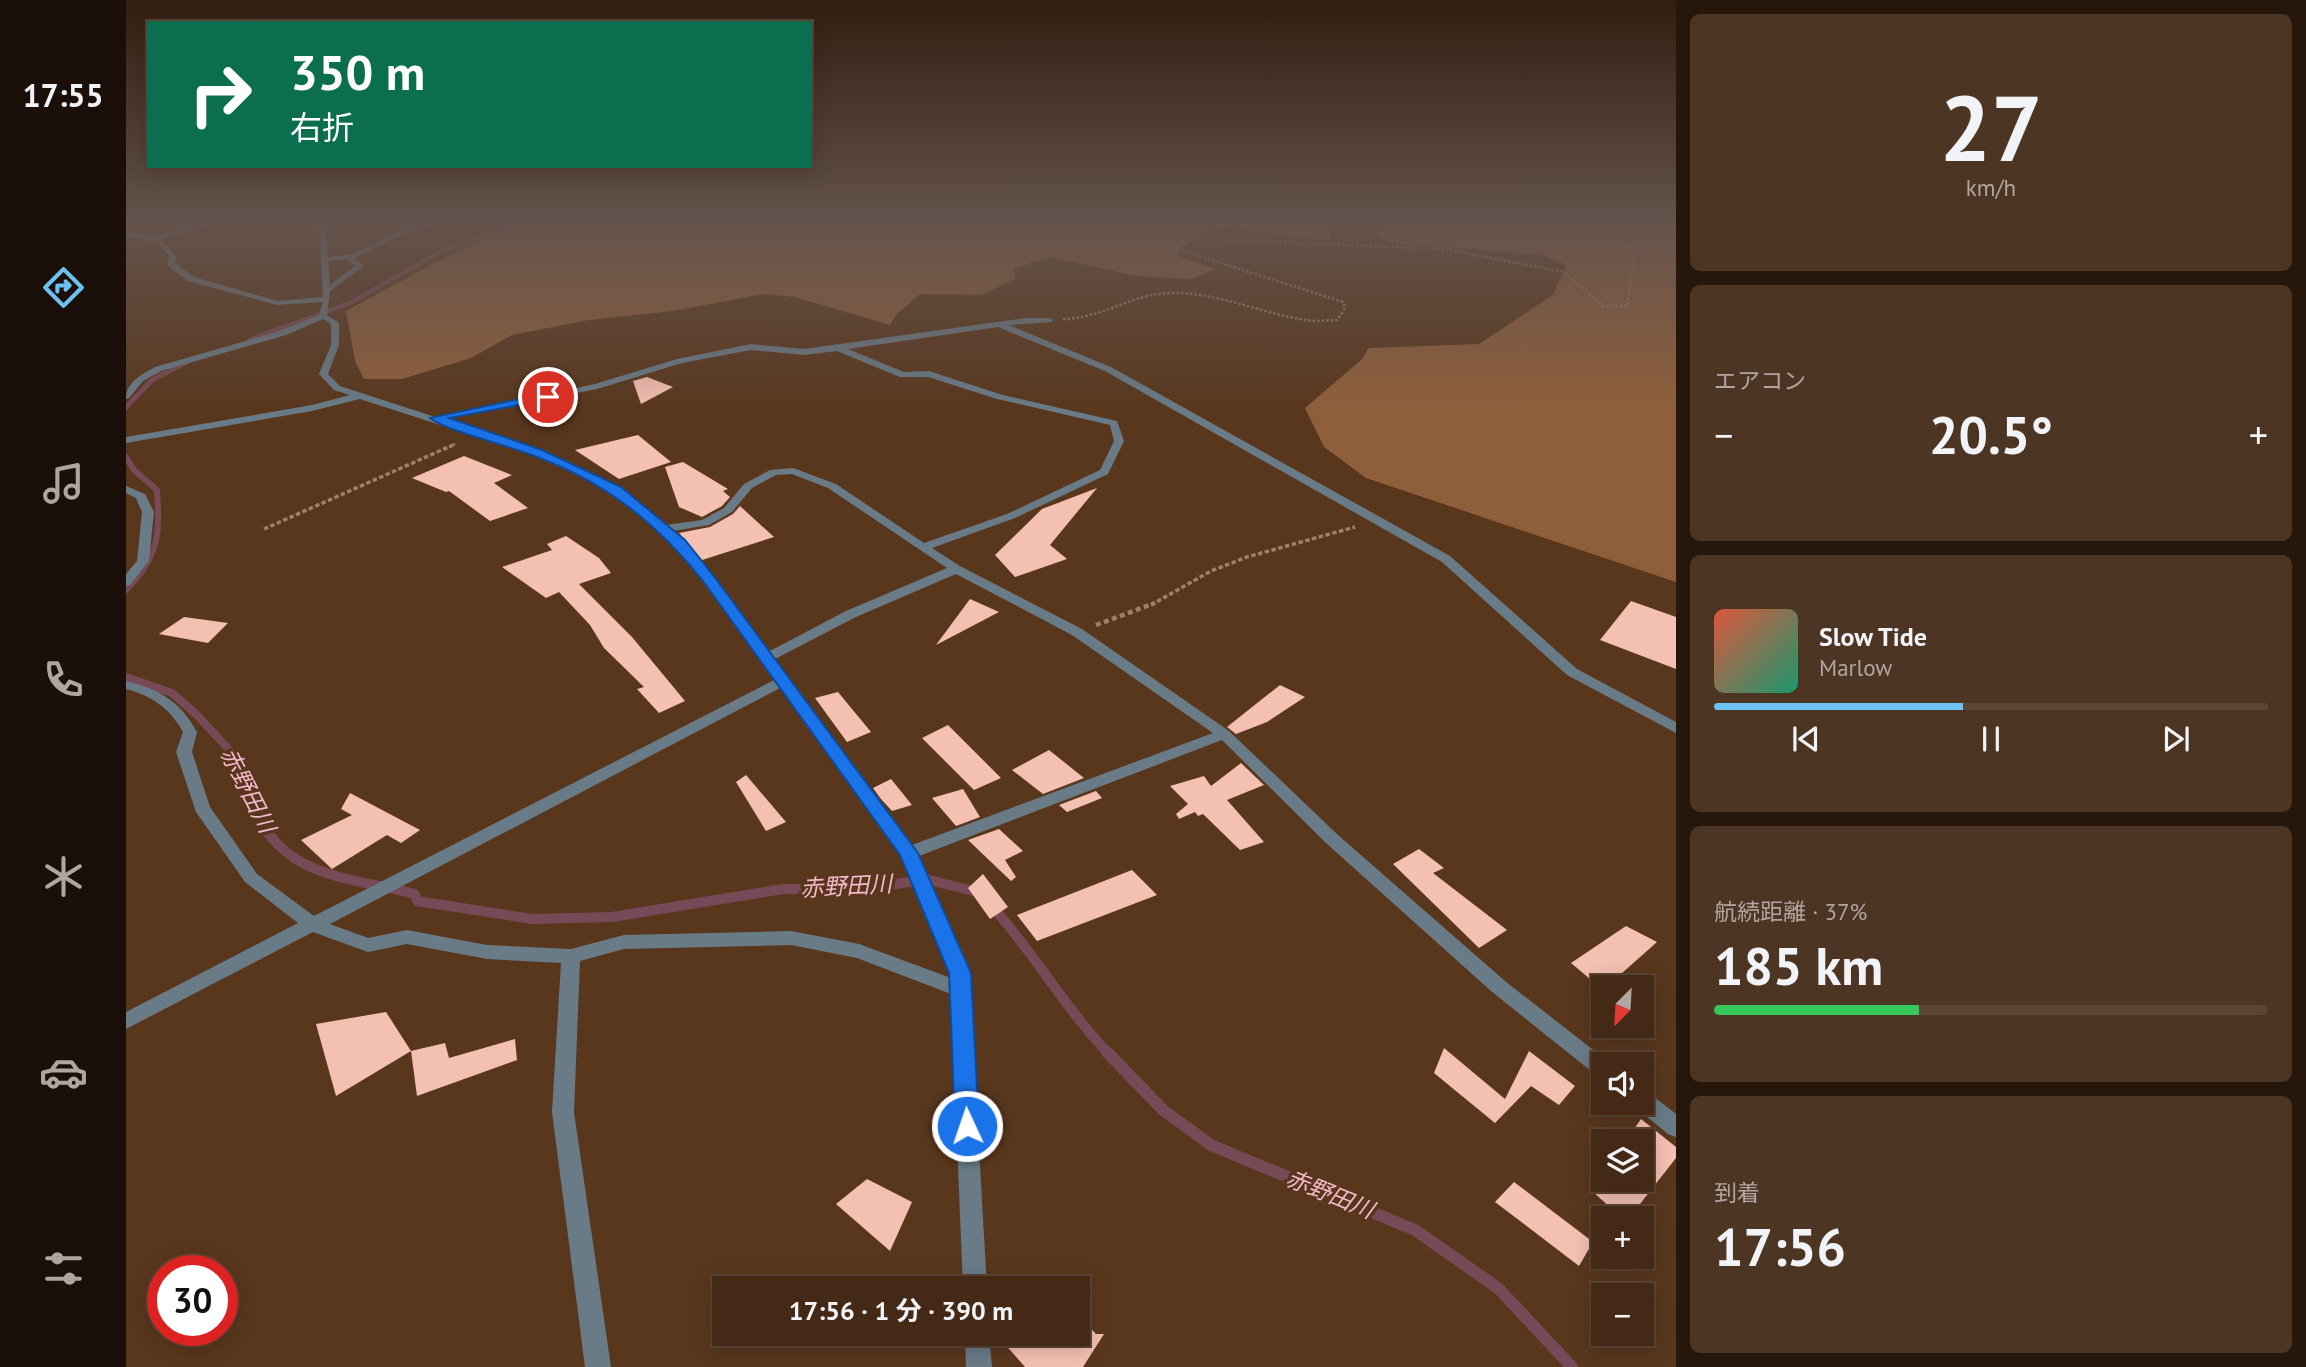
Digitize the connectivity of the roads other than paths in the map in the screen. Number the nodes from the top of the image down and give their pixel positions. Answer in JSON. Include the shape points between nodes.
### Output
{"nodes":[{"id":1,"x":208,"y":284,"type":"edge"},
{"id":2,"x":325,"y":284,"type":"edge"},
{"id":3,"x":339,"y":284,"type":"edge"},
{"id":4,"x":326,"y":295,"type":"junction"},
{"id":5,"x":323,"y":316,"type":"junction"},
{"id":6,"x":1049,"y":320,"type":"road end"},
{"id":7,"x":999,"y":324,"type":"junction"},
{"id":8,"x":838,"y":348,"type":"junction"},
{"id":9,"x":360,"y":395,"type":"junction"},
{"id":10,"x":126,"y":396,"type":"edge"},
{"id":11,"x":435,"y":418,"type":"junction"},
{"id":12,"x":126,"y":440,"type":"edge"},
{"id":13,"x":126,"y":489,"type":"edge"},
{"id":14,"x":664,"y":529,"type":"junction"},
{"id":15,"x":923,"y":547,"type":"junction"},
{"id":16,"x":956,"y":569,"type":"junction"},
{"id":17,"x":126,"y":582,"type":"edge"},
{"id":18,"x":766,"y":658,"type":"junction"},
{"id":19,"x":783,"y":681,"type":"junction"},
{"id":20,"x":126,"y":685,"type":"edge"},
{"id":21,"x":1676,"y":728,"type":"edge"},
{"id":22,"x":1224,"y":734,"type":"junction"},
{"id":23,"x":909,"y":853,"type":"junction"},
{"id":24,"x":313,"y":925,"type":"junction"},
{"id":25,"x":571,"y":956,"type":"junction"},
{"id":26,"x":961,"y":990,"type":"junction"},
{"id":27,"x":126,"y":1021,"type":"edge"},
{"id":28,"x":1591,"y":1060,"type":"edge"},
{"id":29,"x":1654,"y":1110,"type":"edge"},
{"id":30,"x":1676,"y":1127,"type":"edge"},
{"id":31,"x":974,"y":1276,"type":"edge"},
{"id":32,"x":978,"y":1346,"type":"edge"},
{"id":33,"x":598,"y":1367,"type":"edge"},
{"id":34,"x":979,"y":1367,"type":"edge"}],
"edges":[{"from":1,"to":4,"type":"street","via":[[277,303]]},
{"from":2,"to":4,"type":"street"},
{"from":3,"to":4,"type":"street"},
{"from":4,"to":5,"type":"street"},
{"from":5,"to":9,"type":"street","via":[[335,323],[335,339],[323,374],[337,388]]},
{"from":5,"to":10,"type":"street","via":[[283,333],[158,369]]},
{"from":6,"to":7,"type":"street"},
{"from":7,"to":8,"type":"street"},
{"from":7,"to":21,"type":"street","via":[[1108,369],[1446,559],[1572,672]]},
{"from":8,"to":11,"type":"street","via":[[804,352],[751,347],[680,361],[597,386]]},
{"from":8,"to":15,"type":"street","via":[[903,375],[929,374],[1000,397],[1114,423],[1119,441],[1104,472],[1012,516]]},
{"from":9,"to":11,"type":"street"},
{"from":9,"to":12,"type":"street"},
{"from":11,"to":14,"type":"street","via":[[537,453],[616,489]]},
{"from":13,"to":17,"type":"street","via":[[141,496],[148,512],[143,561]]},
{"from":14,"to":15,"type":"street","via":[[705,523],[728,510],[748,486],[774,472],[793,471],[832,486]]},
{"from":14,"to":18,"type":"street","via":[[680,543]]},
{"from":15,"to":16,"type":"street"},
{"from":16,"to":18,"type":"street","via":[[851,614]]},
{"from":16,"to":22,"type":"street","via":[[1077,632]]},
{"from":18,"to":19,"type":"street"},
{"from":19,"to":23,"type":"street"},
{"from":19,"to":24,"type":"street"},
{"from":20,"to":24,"type":"street","via":[[164,698],[181,713],[190,732],[184,752],[202,808],[251,878]]},
{"from":22,"to":23,"type":"street"},
{"from":22,"to":28,"type":"street","via":[[1332,839],[1498,986]]},
{"from":23,"to":26,"type":"street","via":[[960,973]]},
{"from":24,"to":25,"type":"street","via":[[368,945],[407,937],[487,953]]},
{"from":24,"to":27,"type":"street"},
{"from":25,"to":26,"type":"street","via":[[624,942],[791,938],[859,951]]},
{"from":25,"to":33,"type":"street","via":[[564,1112]]},
{"from":26,"to":31,"type":"street"},
{"from":29,"to":30,"type":"street"},
{"from":32,"to":34,"type":"street"}]}
